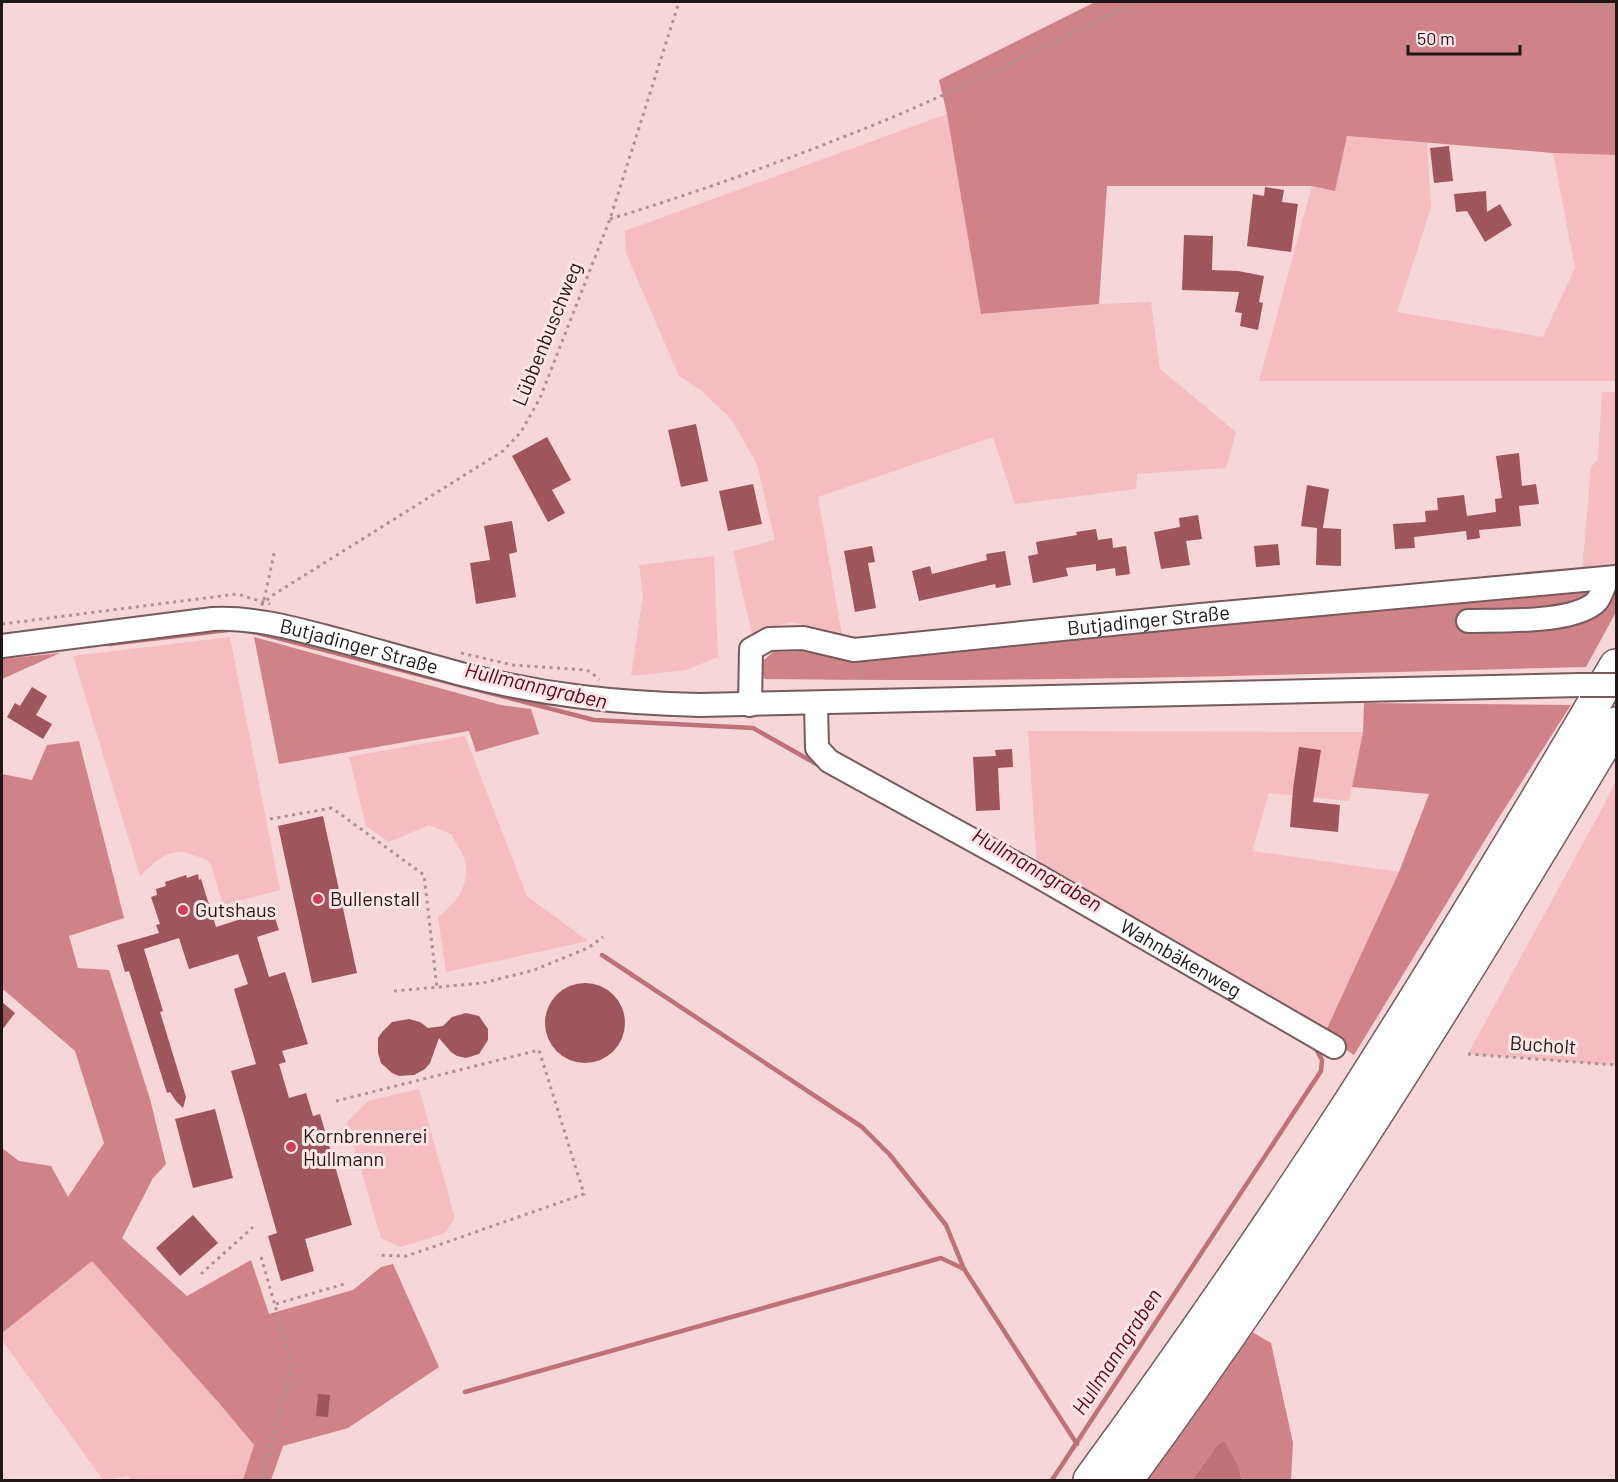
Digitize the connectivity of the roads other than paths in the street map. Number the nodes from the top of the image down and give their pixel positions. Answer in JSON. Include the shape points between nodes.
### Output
{"nodes":[{"id":1,"x":1612,"y":578,"type":"edge"},
{"id":2,"x":1468,"y":621,"type":"dead end"},
{"id":3,"x":2,"y":646,"type":"edge"},
{"id":4,"x":1617,"y":666,"type":"edge"},
{"id":5,"x":1617,"y":685,"type":"edge"},
{"id":6,"x":816,"y":704,"type":"junction"},
{"id":7,"x":750,"y":705,"type":"junction"},
{"id":8,"x":1617,"y":724,"type":"edge"},
{"id":9,"x":1334,"y":1047,"type":"dead end"},
{"id":10,"x":1090,"y":1480,"type":"edge"},
{"id":11,"x":1126,"y":1480,"type":"edge"}],
"edges":[{"from":1,"to":2,"type":"street","via":[[1596,601],[1556,618]]},
{"from":1,"to":7,"type":"street","name":"Butjadinger Straße","via":[[854,650],[803,638],[769,639],[751,649]]},
{"from":3,"to":7,"type":"street","name":"Butjadinger Straße","via":[[260,611],[290,627],[462,674],[550,693],[616,702]]},
{"from":4,"to":10,"type":"highway","via":[[1502,860],[1349,1103]]},
{"from":5,"to":6,"type":"street","name":"Butjadinger Straße","bridge":true},
{"from":6,"to":7,"type":"street","name":"Butjadinger Straße"},
{"from":6,"to":9,"type":"street","name":"Wahnbäkenweg","via":[[817,748],[830,761]]},
{"from":8,"to":11,"type":"highway","via":[[1366,1128]]}]}
